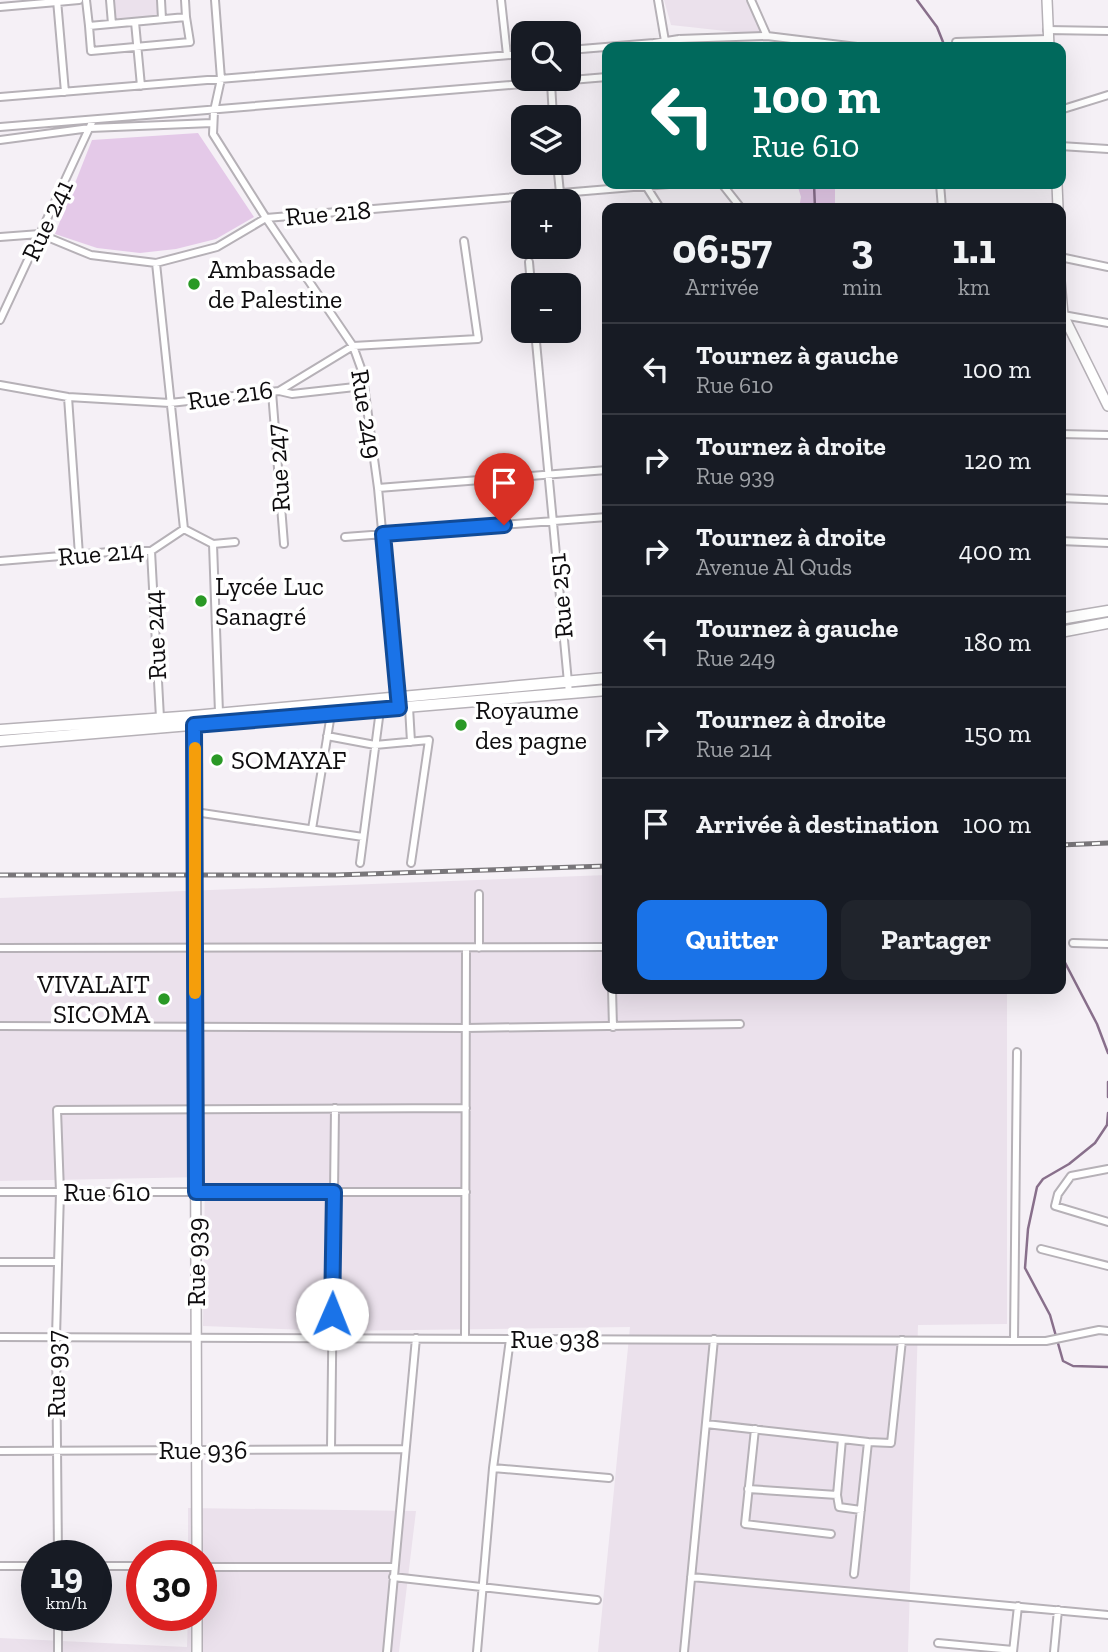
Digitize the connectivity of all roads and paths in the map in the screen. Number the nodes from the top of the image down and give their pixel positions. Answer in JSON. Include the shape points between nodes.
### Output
{"nodes":[{"id":1,"x":79,"y":0,"type":"edge"},
{"id":2,"x":86,"y":0,"type":"edge"},
{"id":3,"x":110,"y":0,"type":"edge"},
{"id":4,"x":160,"y":0,"type":"edge"},
{"id":5,"x":185,"y":0,"type":"edge"},
{"id":6,"x":215,"y":0,"type":"edge"},
{"id":7,"x":501,"y":0,"type":"edge"},
{"id":8,"x":658,"y":0,"type":"edge"},
{"id":9,"x":751,"y":0,"type":"edge"},
{"id":10,"x":1047,"y":0,"type":"edge"},
{"id":11,"x":57,"y":1,"type":"edge"},
{"id":12,"x":0,"y":7,"type":"edge"},
{"id":13,"x":186,"y":17,"type":"junction"},
{"id":14,"x":162,"y":19,"type":"junction"},
{"id":15,"x":135,"y":22,"type":"junction"},
{"id":16,"x":112,"y":24,"type":"junction"},
{"id":17,"x":89,"y":26,"type":"junction"},
{"id":18,"x":1108,"y":31,"type":"edge"},
{"id":19,"x":766,"y":36,"type":"junction"},
{"id":20,"x":679,"y":39,"type":"junction"},
{"id":21,"x":1048,"y":39,"type":"edge"},
{"id":22,"x":665,"y":41,"type":"joint"},
{"id":23,"x":681,"y":42,"type":"edge"},
{"id":24,"x":815,"y":42,"type":"edge"},
{"id":25,"x":956,"y":42,"type":"dead end"},
{"id":26,"x":137,"y":47,"type":"junction"},
{"id":27,"x":602,"y":48,"type":"edge"},
{"id":28,"x":581,"y":49,"type":"edge"},
{"id":29,"x":507,"y":55,"type":"junction"},
{"id":30,"x":511,"y":55,"type":"edge"},
{"id":31,"x":602,"y":78,"type":"edge"},
{"id":32,"x":220,"y":79,"type":"junction"},
{"id":33,"x":581,"y":80,"type":"edge"},
{"id":34,"x":141,"y":86,"type":"junction"},
{"id":35,"x":511,"y":86,"type":"edge"},
{"id":36,"x":65,"y":92,"type":"junction"},
{"id":37,"x":1108,"y":95,"type":"edge"},
{"id":38,"x":0,"y":97,"type":"edge"},
{"id":39,"x":1066,"y":108,"type":"edge"},
{"id":40,"x":214,"y":111,"type":"junction"},
{"id":41,"x":93,"y":120,"type":"junction"},
{"id":42,"x":212,"y":122,"type":"junction"},
{"id":43,"x":0,"y":127,"type":"edge"},
{"id":44,"x":90,"y":128,"type":"junction"},
{"id":45,"x":0,"y":140,"type":"edge"},
{"id":46,"x":1066,"y":146,"type":"edge"},
{"id":47,"x":1108,"y":149,"type":"edge"},
{"id":48,"x":609,"y":189,"type":"edge"},
{"id":49,"x":726,"y":189,"type":"edge"},
{"id":50,"x":581,"y":191,"type":"edge"},
{"id":51,"x":511,"y":197,"type":"edge"},
{"id":52,"x":737,"y":203,"type":"edge"},
{"id":53,"x":266,"y":219,"type":"junction"},
{"id":54,"x":40,"y":234,"type":"junction"},
{"id":55,"x":0,"y":237,"type":"edge"},
{"id":56,"x":464,"y":242,"type":"dead end"},
{"id":57,"x":1066,"y":258,"type":"edge"},
{"id":58,"x":529,"y":261,"type":"dead end"},
{"id":59,"x":156,"y":263,"type":"junction"},
{"id":60,"x":1108,"y":267,"type":"edge"},
{"id":61,"x":530,"y":273,"type":"edge"},
{"id":62,"x":1066,"y":316,"type":"edge"},
{"id":63,"x":0,"y":320,"type":"edge"},
{"id":64,"x":1066,"y":322,"type":"edge"},
{"id":65,"x":1108,"y":323,"type":"edge"},
{"id":66,"x":1070,"y":331,"type":"junction"},
{"id":67,"x":1066,"y":333,"type":"edge"},
{"id":68,"x":536,"y":343,"type":"edge"},
{"id":69,"x":353,"y":346,"type":"junction"},
{"id":70,"x":0,"y":385,"type":"edge"},
{"id":71,"x":364,"y":386,"type":"junction"},
{"id":72,"x":275,"y":392,"type":"junction"},
{"id":73,"x":68,"y":397,"type":"junction"},
{"id":74,"x":170,"y":403,"type":"junction"},
{"id":75,"x":1108,"y":406,"type":"edge"},
{"id":76,"x":1066,"y":434,"type":"edge"},
{"id":77,"x":1108,"y":435,"type":"edge"},
{"id":78,"x":602,"y":470,"type":"edge"},
{"id":79,"x":548,"y":474,"type":"junction"},
{"id":80,"x":378,"y":488,"type":"junction"},
{"id":81,"x":1066,"y":498,"type":"edge"},
{"id":82,"x":1108,"y":500,"type":"edge"},
{"id":83,"x":602,"y":517,"type":"edge"},
{"id":84,"x":553,"y":521,"type":"junction"},
{"id":85,"x":184,"y":529,"type":"junction"},
{"id":86,"x":383,"y":534,"type":"junction"},
{"id":87,"x":345,"y":537,"type":"dead end"},
{"id":88,"x":1066,"y":541,"type":"edge"},
{"id":89,"x":235,"y":542,"type":"dead end"},
{"id":90,"x":1108,"y":543,"type":"edge"},
{"id":91,"x":213,"y":544,"type":"junction"},
{"id":92,"x":284,"y":544,"type":"dead end"},
{"id":93,"x":151,"y":551,"type":"junction"},
{"id":94,"x":79,"y":555,"type":"junction"},
{"id":95,"x":0,"y":561,"type":"edge"},
{"id":96,"x":1108,"y":611,"type":"edge"},
{"id":97,"x":1066,"y":618,"type":"edge"},
{"id":98,"x":1108,"y":623,"type":"edge"},
{"id":99,"x":1066,"y":631,"type":"edge"},
{"id":100,"x":602,"y":679,"type":"edge"},
{"id":101,"x":568,"y":682,"type":"junction"},
{"id":102,"x":602,"y":691,"type":"edge"},
{"id":103,"x":569,"y":694,"type":"junction"},
{"id":104,"x":402,"y":704,"type":"junction"},
{"id":105,"x":380,"y":710,"type":"junction"},
{"id":106,"x":219,"y":713,"type":"junction"},
{"id":107,"x":331,"y":714,"type":"junction"},
{"id":108,"x":160,"y":718,"type":"junction"},
{"id":109,"x":194,"y":721,"type":"junction"},
{"id":110,"x":0,"y":730,"type":"edge"},
{"id":111,"x":327,"y":736,"type":"junction"},
{"id":112,"x":0,"y":741,"type":"edge"},
{"id":113,"x":411,"y":742,"type":"junction"},
{"id":114,"x":376,"y":745,"type":"junction"},
{"id":115,"x":195,"y":812,"type":"junction"},
{"id":116,"x":312,"y":830,"type":"junction"},
{"id":117,"x":363,"y":836,"type":"junction"},
{"id":118,"x":360,"y":863,"type":"dead end"},
{"id":119,"x":411,"y":863,"type":"dead end"},
{"id":120,"x":479,"y":894,"type":"dead end"},
{"id":121,"x":1073,"y":943,"type":"dead end"},
{"id":122,"x":1108,"y":944,"type":"edge"},
{"id":123,"x":479,"y":947,"type":"junction"},
{"id":124,"x":602,"y":947,"type":"edge"},
{"id":125,"x":0,"y":948,"type":"edge"},
{"id":126,"x":195,"y":948,"type":"junction"},
{"id":127,"x":467,"y":948,"type":"junction"},
{"id":128,"x":612,"y":994,"type":"edge"},
{"id":129,"x":740,"y":1024,"type":"dead end"},
{"id":130,"x":0,"y":1026,"type":"edge"},
{"id":131,"x":195,"y":1027,"type":"junction"},
{"id":132,"x":613,"y":1027,"type":"junction"},
{"id":133,"x":466,"y":1028,"type":"junction"},
{"id":134,"x":1017,"y":1052,"type":"dead end"},
{"id":135,"x":335,"y":1108,"type":"junction"},
{"id":136,"x":466,"y":1108,"type":"junction"},
{"id":137,"x":195,"y":1109,"type":"junction"},
{"id":138,"x":1108,"y":1169,"type":"edge"},
{"id":139,"x":0,"y":1192,"type":"edge"},
{"id":140,"x":60,"y":1192,"type":"junction"},
{"id":141,"x":196,"y":1192,"type":"junction"},
{"id":142,"x":334,"y":1192,"type":"junction"},
{"id":143,"x":466,"y":1192,"type":"junction"},
{"id":144,"x":1108,"y":1222,"type":"edge"},
{"id":145,"x":1041,"y":1248,"type":"dead end"},
{"id":146,"x":0,"y":1262,"type":"edge"},
{"id":147,"x":57,"y":1262,"type":"junction"},
{"id":148,"x":1108,"y":1266,"type":"edge"},
{"id":149,"x":1108,"y":1331,"type":"edge"},
{"id":150,"x":0,"y":1337,"type":"edge"},
{"id":151,"x":56,"y":1337,"type":"junction"},
{"id":152,"x":196,"y":1338,"type":"junction"},
{"id":153,"x":332,"y":1338,"type":"junction"},
{"id":154,"x":416,"y":1338,"type":"junction"},
{"id":155,"x":466,"y":1339,"type":"junction"},
{"id":156,"x":510,"y":1339,"type":"junction"},
{"id":157,"x":714,"y":1339,"type":"junction"},
{"id":158,"x":902,"y":1340,"type":"junction"},
{"id":159,"x":1014,"y":1340,"type":"junction"},
{"id":160,"x":706,"y":1424,"type":"junction"},
{"id":161,"x":755,"y":1429,"type":"junction"},
{"id":162,"x":842,"y":1439,"type":"junction"},
{"id":163,"x":868,"y":1442,"type":"junction"},
{"id":164,"x":405,"y":1449,"type":"junction"},
{"id":165,"x":197,"y":1450,"type":"junction"},
{"id":166,"x":331,"y":1450,"type":"junction"},
{"id":167,"x":0,"y":1451,"type":"edge"},
{"id":168,"x":56,"y":1451,"type":"junction"},
{"id":169,"x":493,"y":1468,"type":"junction"},
{"id":170,"x":609,"y":1478,"type":"dead end"},
{"id":171,"x":748,"y":1489,"type":"junction"},
{"id":172,"x":836,"y":1495,"type":"junction"},
{"id":173,"x":861,"y":1510,"type":"junction"},
{"id":174,"x":831,"y":1534,"type":"dead end"},
{"id":175,"x":58,"y":1540,"type":"edge"},
{"id":176,"x":197,"y":1540,"type":"edge"},
{"id":177,"x":0,"y":1566,"type":"edge"},
{"id":178,"x":21,"y":1566,"type":"edge"},
{"id":179,"x":217,"y":1567,"type":"edge"},
{"id":180,"x":394,"y":1567,"type":"junction"},
{"id":181,"x":853,"y":1574,"type":"dead end"},
{"id":182,"x":393,"y":1577,"type":"junction"},
{"id":183,"x":691,"y":1577,"type":"junction"},
{"id":184,"x":483,"y":1587,"type":"junction"},
{"id":185,"x":597,"y":1600,"type":"dead end"},
{"id":186,"x":1018,"y":1606,"type":"junction"},
{"id":187,"x":1058,"y":1610,"type":"junction"},
{"id":188,"x":1108,"y":1615,"type":"edge"},
{"id":189,"x":58,"y":1631,"type":"edge"},
{"id":190,"x":197,"y":1631,"type":"edge"},
{"id":191,"x":939,"y":1643,"type":"dead end"},
{"id":192,"x":1013,"y":1651,"type":"edge"},
{"id":193,"x":58,"y":1652,"type":"edge"},
{"id":194,"x":197,"y":1652,"type":"edge"},
{"id":195,"x":387,"y":1652,"type":"edge"},
{"id":196,"x":477,"y":1652,"type":"edge"},
{"id":197,"x":684,"y":1652,"type":"edge"},
{"id":198,"x":1054,"y":1652,"type":"edge"}],
"edges":[{"from":1,"to":11,"type":"street"},
{"from":2,"to":17,"type":"street"},
{"from":3,"to":16,"type":"street"},
{"from":4,"to":14,"type":"street"},
{"from":5,"to":13,"type":"street"},
{"from":6,"to":32,"type":"street"},
{"from":7,"to":29,"type":"street"},
{"from":8,"to":22,"type":"street"},
{"from":9,"to":19,"type":"street"},
{"from":10,"to":21,"type":"main road"},
{"from":11,"to":12,"type":"street"},
{"from":11,"to":36,"type":"street"},
{"from":13,"to":14,"type":"street"},
{"from":13,"to":26,"type":"street","via":[[190,42]]},
{"from":14,"to":15,"type":"street"},
{"from":15,"to":16,"type":"street"},
{"from":15,"to":26,"type":"street"},
{"from":16,"to":17,"type":"street"},
{"from":17,"to":26,"type":"street","via":[[91,51]]},
{"from":18,"to":21,"type":"street"},
{"from":19,"to":20,"type":"street"},
{"from":19,"to":24,"type":"street"},
{"from":20,"to":22,"type":"street"},
{"from":20,"to":23,"type":"street"},
{"from":21,"to":25,"type":"street"},
{"from":26,"to":34,"type":"street"},
{"from":27,"to":28,"type":"street"},
{"from":29,"to":30,"type":"street"},
{"from":29,"to":32,"type":"street"},
{"from":31,"to":33,"type":"street"},
{"from":32,"to":34,"type":"street"},
{"from":32,"to":40,"type":"street"},
{"from":34,"to":36,"type":"street"},
{"from":35,"to":40,"type":"street"},
{"from":36,"to":38,"type":"street"},
{"from":37,"to":39,"type":"street"},
{"from":40,"to":41,"type":"street"},
{"from":40,"to":42,"type":"street"},
{"from":41,"to":43,"type":"street"},
{"from":41,"to":44,"type":"street","name":"Rue 241"},
{"from":42,"to":44,"type":"street"},
{"from":42,"to":53,"type":"street","name":"Rue 249","via":[[213,134]]},
{"from":44,"to":45,"type":"street"},
{"from":44,"to":54,"type":"street","name":"Rue 241"},
{"from":46,"to":47,"type":"street"},
{"from":48,"to":50,"type":"street","name":"Rue 218"},
{"from":49,"to":52,"type":"street"},
{"from":51,"to":53,"type":"street","name":"Rue 218"},
{"from":53,"to":59,"type":"street","name":"Rue 218","via":[[217,247]]},
{"from":53,"to":69,"type":"street","name":"Rue 249"},
{"from":54,"to":55,"type":"street","name":"Rue 218"},
{"from":54,"to":59,"type":"street","name":"Rue 218","via":[[91,255]]},
{"from":54,"to":63,"type":"street","name":"Rue 241"},
{"from":56,"to":69,"type":"street","name":"Rue 216","via":[[478,339]]},
{"from":57,"to":60,"type":"street"},
{"from":58,"to":61,"type":"street"},
{"from":59,"to":74,"type":"street"},
{"from":62,"to":65,"type":"street"},
{"from":64,"to":66,"type":"main road"},
{"from":66,"to":67,"type":"street"},
{"from":66,"to":75,"type":"main road"},
{"from":68,"to":79,"type":"street","name":"Rue 251"},
{"from":69,"to":71,"type":"street","name":"Rue 249"},
{"from":69,"to":72,"type":"street","name":"Rue 216"},
{"from":70,"to":73,"type":"street","name":"Rue 216"},
{"from":71,"to":72,"type":"street"},
{"from":71,"to":80,"type":"street","name":"Rue 249"},
{"from":72,"to":74,"type":"street","name":"Rue 216"},
{"from":72,"to":92,"type":"street","name":"Rue 247"},
{"from":73,"to":74,"type":"street","name":"Rue 216"},
{"from":73,"to":94,"type":"street"},
{"from":74,"to":85,"type":"street"},
{"from":76,"to":77,"type":"street"},
{"from":78,"to":79,"type":"street"},
{"from":79,"to":80,"type":"street"},
{"from":79,"to":84,"type":"street","name":"Rue 251"},
{"from":80,"to":86,"type":"street","name":"Rue 249"},
{"from":81,"to":82,"type":"street"},
{"from":83,"to":84,"type":"street"},
{"from":84,"to":86,"type":"street"},
{"from":84,"to":101,"type":"street","name":"Rue 251"},
{"from":85,"to":91,"type":"street"},
{"from":85,"to":93,"type":"street","name":"Rue 214"},
{"from":86,"to":87,"type":"street"},
{"from":86,"to":104,"type":"street","name":"Rue 249"},
{"from":88,"to":90,"type":"street"},
{"from":89,"to":91,"type":"street"},
{"from":91,"to":106,"type":"street"},
{"from":93,"to":94,"type":"street","name":"Rue 214"},
{"from":93,"to":108,"type":"street","name":"Rue 244"},
{"from":94,"to":95,"type":"street","name":"Rue 214"},
{"from":96,"to":97,"type":"main road"},
{"from":98,"to":99,"type":"main road"},
{"from":100,"to":101,"type":"main road"},
{"from":101,"to":103,"type":"street","name":"Rue 251"},
{"from":101,"to":104,"type":"main road"},
{"from":102,"to":103,"type":"main road"},
{"from":103,"to":104,"type":"main road"},
{"from":104,"to":105,"type":"main road"},
{"from":104,"to":106,"type":"main road"},
{"from":104,"to":113,"type":"street","name":"Rue 249"},
{"from":105,"to":107,"type":"main road"},
{"from":105,"to":114,"type":"street"},
{"from":106,"to":109,"type":"main road"},
{"from":107,"to":109,"type":"main road"},
{"from":107,"to":111,"type":"street"},
{"from":108,"to":109,"type":"main road"},
{"from":108,"to":110,"type":"main road"},
{"from":109,"to":112,"type":"main road"},
{"from":109,"to":115,"type":"main road","name":"Rue 939"},
{"from":111,"to":114,"type":"street"},
{"from":111,"to":116,"type":"street"},
{"from":113,"to":114,"type":"street"},
{"from":113,"to":119,"type":"street","via":[[429,740]]},
{"from":114,"to":117,"type":"street"},
{"from":115,"to":116,"type":"street"},
{"from":115,"to":126,"type":"main road","name":"Rue 939"},
{"from":116,"to":117,"type":"street"},
{"from":117,"to":118,"type":"street"},
{"from":120,"to":123,"type":"street"},
{"from":121,"to":122,"type":"street"},
{"from":123,"to":124,"type":"street"},
{"from":123,"to":127,"type":"street"},
{"from":125,"to":126,"type":"street"},
{"from":126,"to":127,"type":"street"},
{"from":126,"to":131,"type":"main road","name":"Rue 939"},
{"from":127,"to":133,"type":"street"},
{"from":128,"to":132,"type":"street"},
{"from":129,"to":132,"type":"street"},
{"from":130,"to":131,"type":"street"},
{"from":131,"to":133,"type":"street"},
{"from":131,"to":137,"type":"main road","name":"Rue 939"},
{"from":132,"to":133,"type":"street"},
{"from":133,"to":136,"type":"street"},
{"from":134,"to":159,"type":"street"},
{"from":135,"to":136,"type":"street"},
{"from":135,"to":137,"type":"street"},
{"from":135,"to":142,"type":"street"},
{"from":136,"to":143,"type":"street"},
{"from":137,"to":140,"type":"street","name":"Rue 937","via":[[57,1110]]},
{"from":137,"to":141,"type":"main road","name":"Rue 939"},
{"from":138,"to":144,"type":"street","via":[[1071,1176],[1055,1206]]},
{"from":139,"to":140,"type":"street","name":"Rue 610"},
{"from":140,"to":141,"type":"street","name":"Rue 610"},
{"from":140,"to":147,"type":"street","name":"Rue 937"},
{"from":141,"to":142,"type":"street","name":"Rue 610"},
{"from":141,"to":152,"type":"main road","name":"Rue 939"},
{"from":142,"to":143,"type":"street","name":"Rue 610"},
{"from":142,"to":153,"type":"street"},
{"from":143,"to":155,"type":"street"},
{"from":145,"to":148,"type":"street"},
{"from":146,"to":147,"type":"street"},
{"from":147,"to":151,"type":"street","name":"Rue 937"},
{"from":149,"to":159,"type":"street","name":"Rue 938"},
{"from":150,"to":151,"type":"street","name":"Rue 938"},
{"from":151,"to":152,"type":"street","name":"Rue 938"},
{"from":151,"to":168,"type":"street","name":"Rue 937"},
{"from":152,"to":153,"type":"street","name":"Rue 938"},
{"from":152,"to":165,"type":"main road","name":"Rue 939"},
{"from":153,"to":154,"type":"street","name":"Rue 938"},
{"from":153,"to":166,"type":"street"},
{"from":154,"to":155,"type":"street","name":"Rue 938"},
{"from":154,"to":164,"type":"street"},
{"from":155,"to":156,"type":"street","name":"Rue 938"},
{"from":156,"to":157,"type":"street","name":"Rue 938"},
{"from":156,"to":169,"type":"street"},
{"from":157,"to":158,"type":"street","name":"Rue 938"},
{"from":157,"to":160,"type":"street"},
{"from":158,"to":159,"type":"street","name":"Rue 938"},
{"from":158,"to":163,"type":"street","via":[[891,1443]]},
{"from":160,"to":161,"type":"street"},
{"from":160,"to":183,"type":"street"},
{"from":161,"to":162,"type":"street"},
{"from":161,"to":171,"type":"street"},
{"from":162,"to":163,"type":"street"},
{"from":162,"to":172,"type":"street"},
{"from":163,"to":173,"type":"street"},
{"from":164,"to":166,"type":"street","name":"Rue 936"},
{"from":164,"to":180,"type":"street"},
{"from":165,"to":166,"type":"street","name":"Rue 936"},
{"from":165,"to":168,"type":"street","name":"Rue 936"},
{"from":165,"to":176,"type":"main road","name":"Rue 939"},
{"from":167,"to":168,"type":"street","name":"Rue 936"},
{"from":168,"to":175,"type":"street","name":"Rue 937"},
{"from":169,"to":170,"type":"street"},
{"from":169,"to":184,"type":"street"},
{"from":171,"to":172,"type":"street"},
{"from":171,"to":174,"type":"street","via":[[745,1524]]},
{"from":172,"to":173,"type":"street","via":[[839,1507]]},
{"from":173,"to":181,"type":"street"},
{"from":177,"to":178,"type":"street"},
{"from":179,"to":180,"type":"street"},
{"from":180,"to":182,"type":"street"},
{"from":182,"to":184,"type":"street"},
{"from":182,"to":195,"type":"street"},
{"from":183,"to":186,"type":"street"},
{"from":183,"to":197,"type":"street"},
{"from":184,"to":185,"type":"street"},
{"from":184,"to":196,"type":"street"},
{"from":186,"to":187,"type":"street"},
{"from":186,"to":192,"type":"street"},
{"from":187,"to":188,"type":"street"},
{"from":187,"to":198,"type":"street"},
{"from":189,"to":193,"type":"street"},
{"from":190,"to":194,"type":"main road"},
{"from":191,"to":192,"type":"street"}]}
